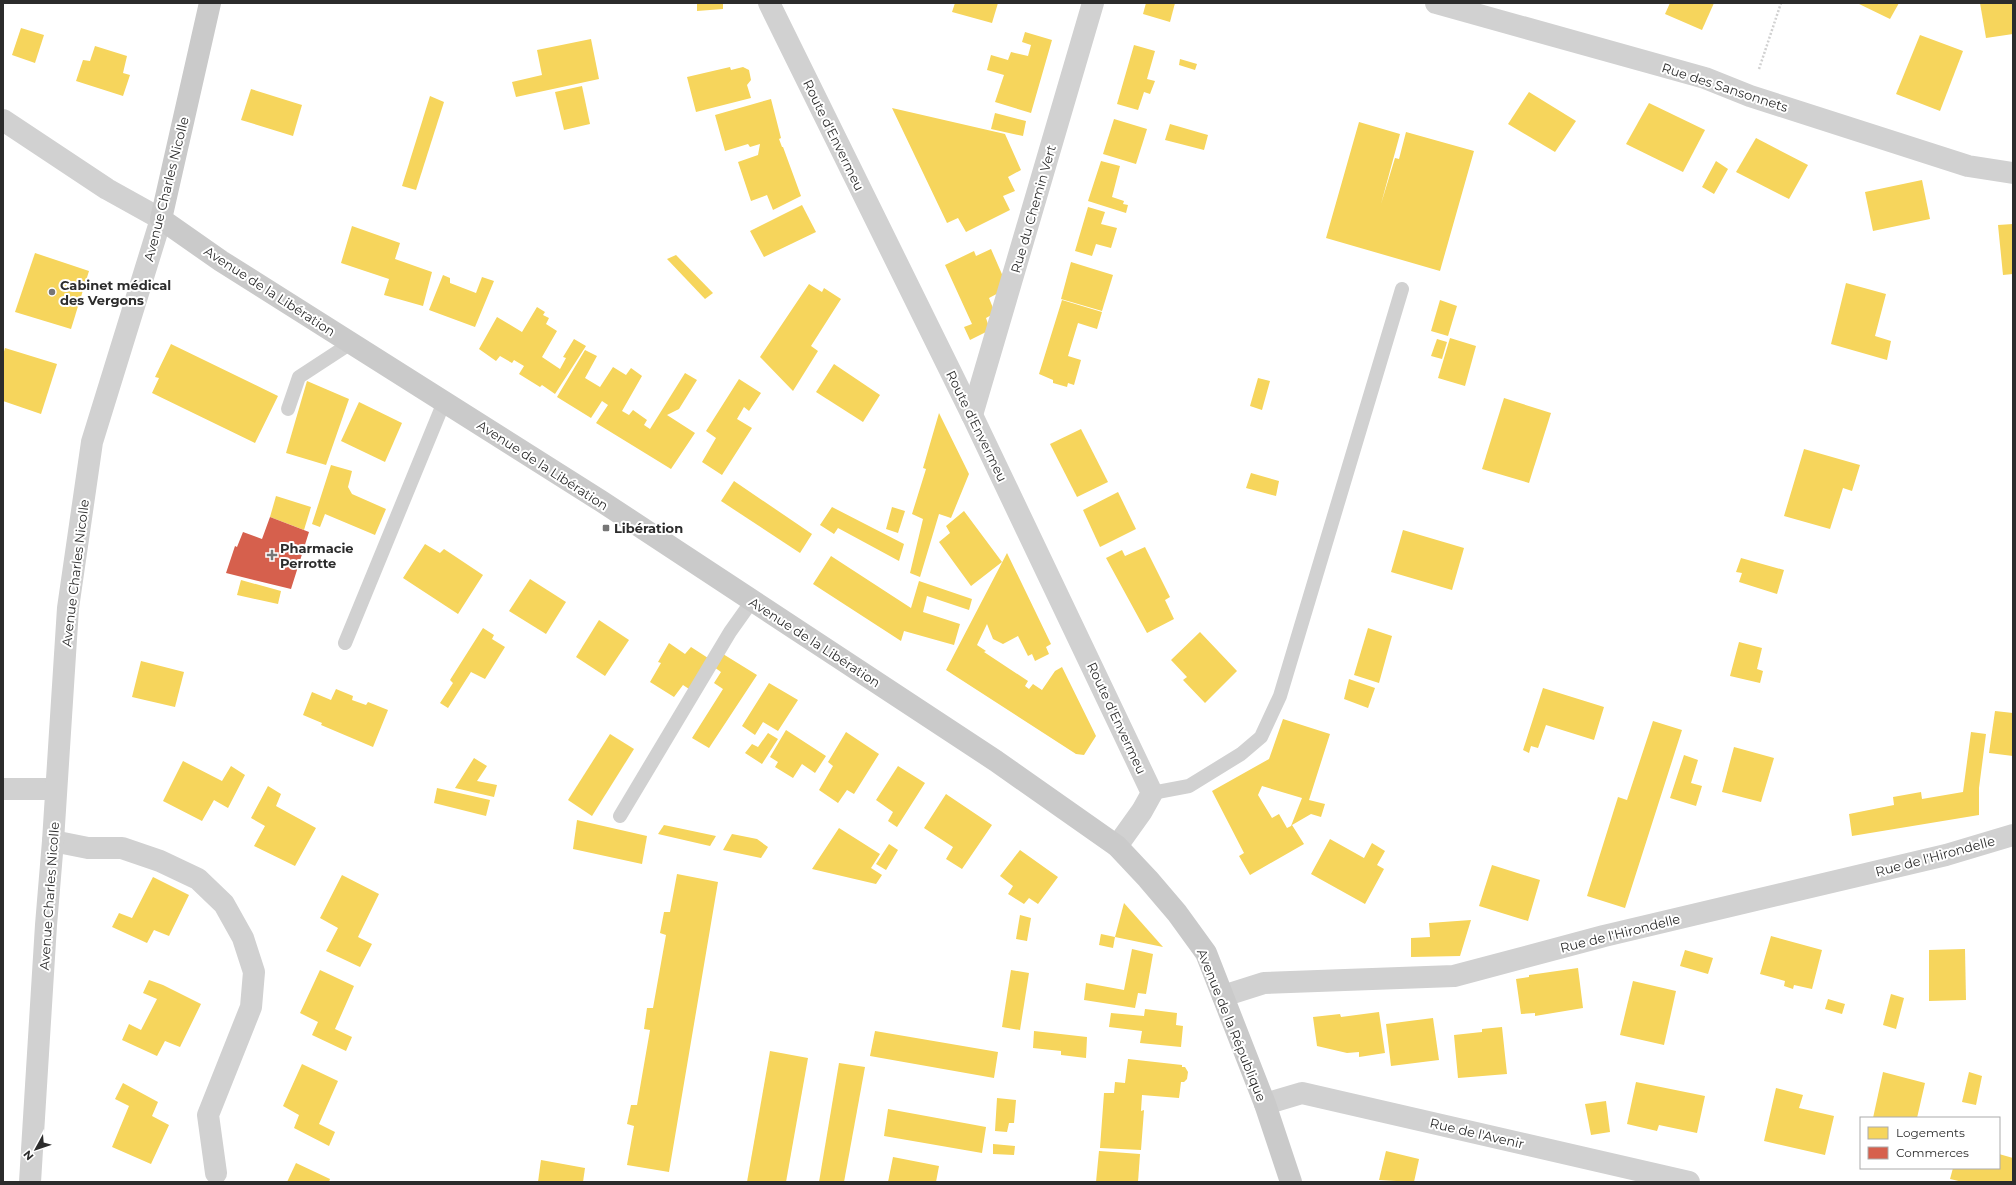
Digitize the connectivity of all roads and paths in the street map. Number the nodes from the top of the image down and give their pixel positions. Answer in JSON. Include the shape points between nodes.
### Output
{"nodes":[{"id":1,"x":210,"y":3,"type":"edge"},
{"id":2,"x":769,"y":3,"type":"edge"},
{"id":3,"x":1094,"y":3,"type":"edge"},
{"id":4,"x":1436,"y":3,"type":"edge"},
{"id":5,"x":1781,"y":3,"type":"edge"},
{"id":6,"x":1750,"y":96,"type":"junction"},
{"id":7,"x":3,"y":120,"type":"edge"},
{"id":8,"x":2013,"y":173,"type":"edge"},
{"id":9,"x":161,"y":219,"type":"junction"},
{"id":10,"x":1402,"y":289,"type":"dead end"},
{"id":11,"x":351,"y":343,"type":"junction"},
{"id":12,"x":444,"y":402,"type":"junction"},
{"id":13,"x":288,"y":409,"type":"dead end"},
{"id":14,"x":972,"y":415,"type":"junction"},
{"id":15,"x":752,"y":601,"type":"junction"},
{"id":16,"x":345,"y":643,"type":"dead end"},
{"id":17,"x":3,"y":789,"type":"edge"},
{"id":18,"x":56,"y":789,"type":"junction"},
{"id":19,"x":1152,"y":793,"type":"junction"},
{"id":20,"x":620,"y":816,"type":"dead end"},
{"id":21,"x":2013,"y":835,"type":"edge"},
{"id":22,"x":53,"y":841,"type":"junction"},
{"id":23,"x":1117,"y":846,"type":"junction"},
{"id":24,"x":1223,"y":996,"type":"junction"},
{"id":25,"x":1265,"y":1104,"type":"junction"},
{"id":26,"x":216,"y":1173,"type":"dead end"},
{"id":27,"x":30,"y":1182,"type":"edge"},
{"id":28,"x":1291,"y":1182,"type":"edge"},
{"id":29,"x":1689,"y":1182,"type":"edge"}],
"edges":[{"from":1,"to":9,"type":"main road","name":"Avenue Charles Nicolle"},
{"from":2,"to":14,"type":"street","name":"Route d'Envermeu"},
{"from":3,"to":14,"type":"street","name":"Rue du Chemin Vert"},
{"from":4,"to":6,"type":"street","name":"Rue des Sansonnets","via":[[1705,78]]},
{"from":5,"to":6,"type":"path"},
{"from":6,"to":8,"type":"street","name":"Rue des Sansonnets","via":[[1968,166]]},
{"from":7,"to":9,"type":"street","name":"Avenue de la Libération","via":[[107,189]]},
{"from":9,"to":11,"type":"main road","name":"Avenue de la Libération","via":[[221,261]]},
{"from":9,"to":18,"type":"street","name":"Avenue Charles Nicolle","via":[[92,442],[68,608]]},
{"from":10,"to":19,"type":"lane","via":[[1280,696],[1261,737],[1241,754],[1189,786]]},
{"from":11,"to":12,"type":"main road","name":"Avenue de la Libération"},
{"from":11,"to":13,"type":"lane","via":[[299,377]]},
{"from":12,"to":15,"type":"main road","name":"Avenue de la Libération"},
{"from":12,"to":16,"type":"lane"},
{"from":14,"to":19,"type":"street","name":"Route d'Envermeu"},
{"from":15,"to":20,"type":"lane","via":[[730,632]]},
{"from":15,"to":23,"type":"main road","name":"Avenue de la Libération","via":[[996,761]]},
{"from":17,"to":18,"type":"street"},
{"from":18,"to":22,"type":"street","name":"Avenue Charles Nicolle"},
{"from":19,"to":23,"type":"street"},
{"from":21,"to":24,"type":"street","name":"Rue de l'Hirondelle","via":[[1946,855],[1604,936],[1454,976],[1264,983]]},
{"from":22,"to":26,"type":"street","via":[[88,848],[122,848],[160,861],[198,879],[224,904],[243,938],[254,972],[252,1007],[208,1115]]},
{"from":22,"to":27,"type":"street","name":"Avenue Charles Nicolle"},
{"from":23,"to":24,"type":"main road","name":"Avenue de la République","via":[[1177,913],[1206,953]]},
{"from":24,"to":25,"type":"main road","name":"Avenue de la République"},
{"from":25,"to":28,"type":"main road","name":"Avenue de la République"},
{"from":25,"to":29,"type":"street","name":"Rue de l'Avenir","via":[[1302,1093]]}]}
